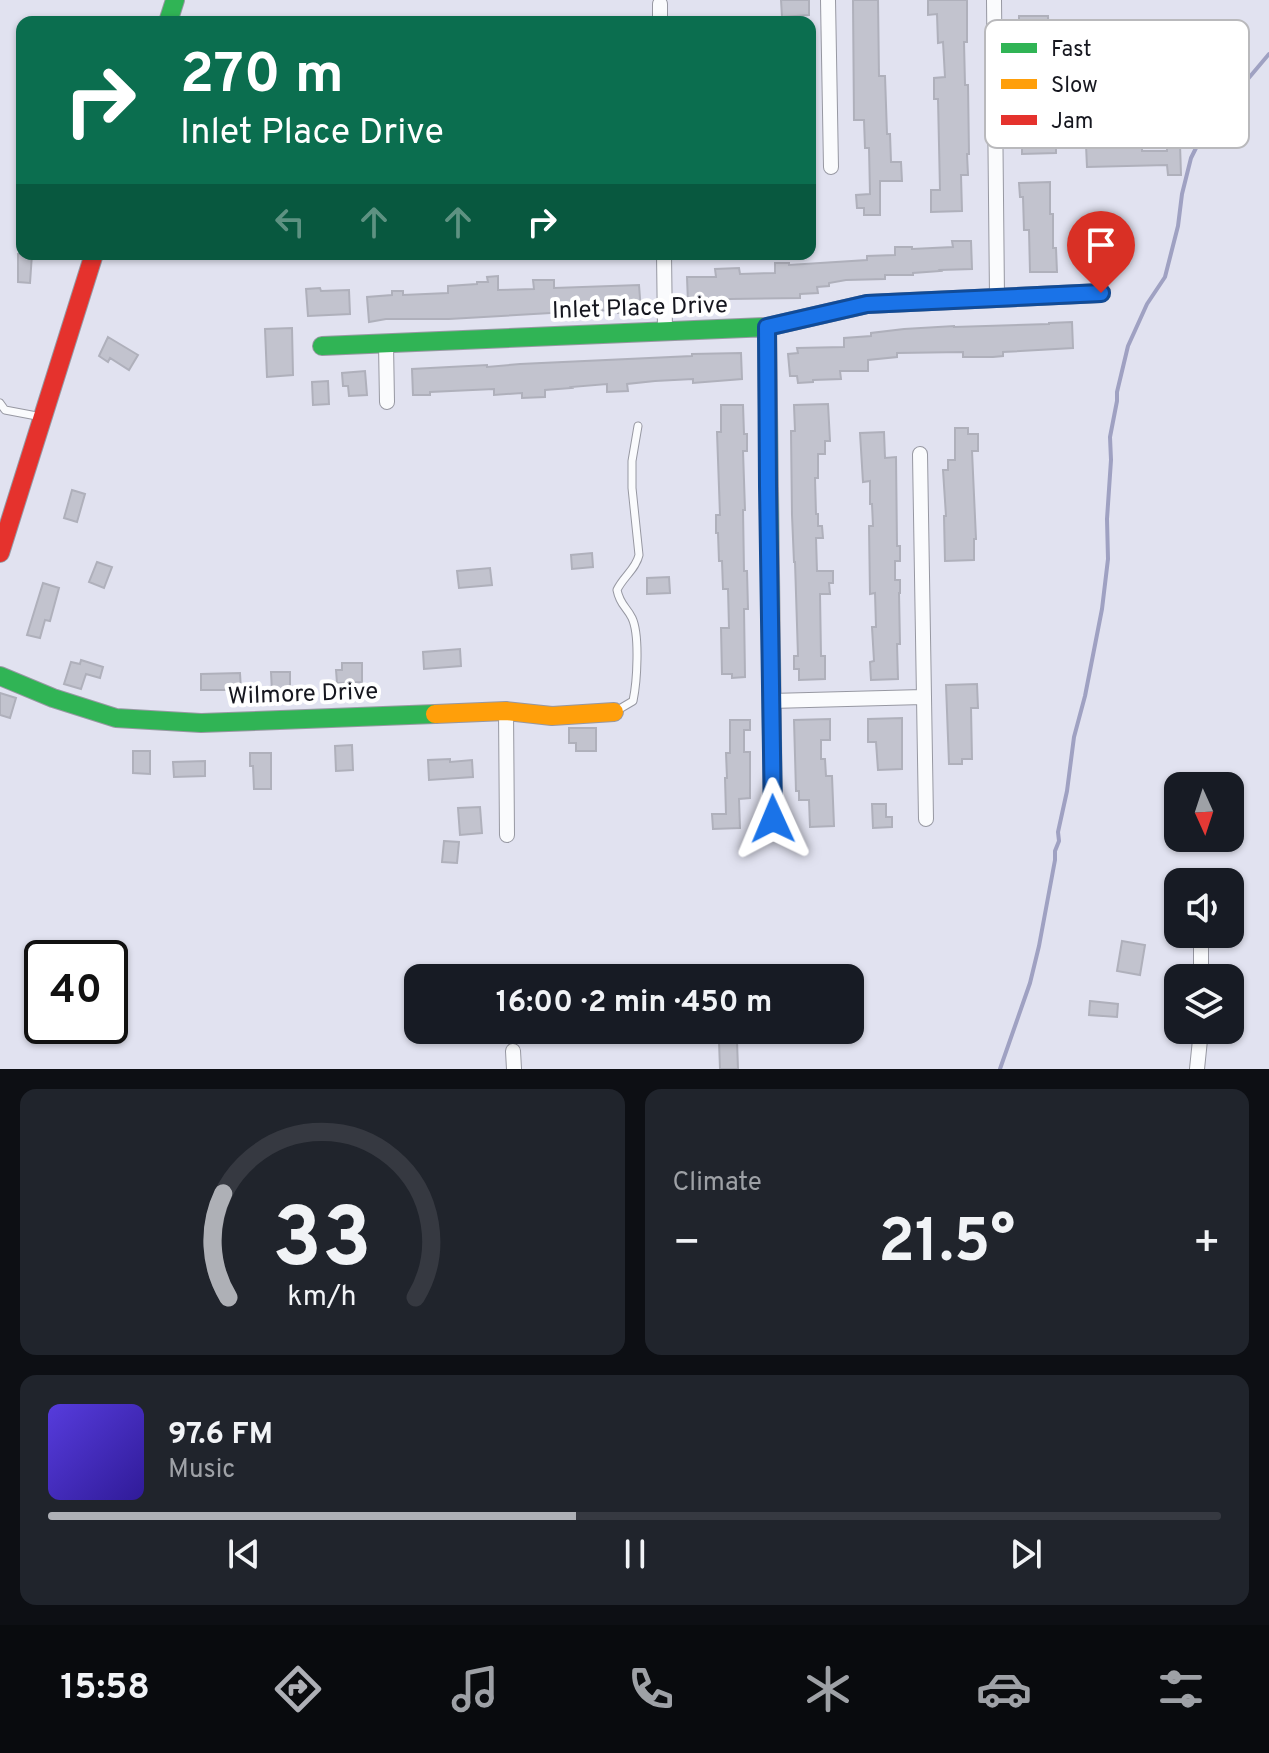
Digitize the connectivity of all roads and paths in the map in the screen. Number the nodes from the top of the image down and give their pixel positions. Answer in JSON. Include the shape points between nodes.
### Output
{"nodes":[{"id":1,"x":828,"y":0,"type":"edge"},
{"id":2,"x":994,"y":0,"type":"edge"},
{"id":3,"x":660,"y":4,"type":"dead end"},
{"id":4,"x":660,"y":16,"type":"edge"},
{"id":5,"x":994,"y":20,"type":"edge"},
{"id":6,"x":996,"y":148,"type":"edge"},
{"id":7,"x":831,"y":167,"type":"dead end"},
{"id":8,"x":92,"y":260,"type":"edge"},
{"id":9,"x":664,"y":260,"type":"edge"},
{"id":10,"x":1101,"y":293,"type":"dead end"},
{"id":11,"x":997,"y":297,"type":"junction"},
{"id":12,"x":767,"y":327,"type":"junction"},
{"id":13,"x":665,"y":331,"type":"junction"},
{"id":14,"x":386,"y":344,"type":"junction"},
{"id":15,"x":322,"y":346,"type":"dead end"},
{"id":16,"x":387,"y":402,"type":"dead end"},
{"id":17,"x":2,"y":409,"type":"edge"},
{"id":18,"x":42,"y":417,"type":"junction"},
{"id":19,"x":638,"y":426,"type":"dead end"},
{"id":20,"x":920,"y":454,"type":"dead end"},
{"id":21,"x":0,"y":553,"type":"edge"},
{"id":22,"x":0,"y":676,"type":"edge"},
{"id":23,"x":923,"y":697,"type":"junction"},
{"id":24,"x":771,"y":701,"type":"junction"},
{"id":25,"x":506,"y":711,"type":"junction"},
{"id":26,"x":614,"y":712,"type":"joint"},
{"id":27,"x":773,"y":819,"type":"dead end"},
{"id":28,"x":926,"y":819,"type":"dead end"},
{"id":29,"x":507,"y":835,"type":"dead end"},
{"id":30,"x":1200,"y":1044,"type":"edge"},
{"id":31,"x":513,"y":1051,"type":"dead end"},
{"id":32,"x":514,"y":1069,"type":"edge"},
{"id":33,"x":1197,"y":1069,"type":"edge"}],
"edges":[{"from":1,"to":7,"type":"street"},
{"from":2,"to":5,"type":"street"},
{"from":3,"to":4,"type":"street"},
{"from":6,"to":11,"type":"street"},
{"from":8,"to":18,"type":"street"},
{"from":9,"to":13,"type":"street"},
{"from":10,"to":11,"type":"street","name":"Inlet Place Drive"},
{"from":11,"to":12,"type":"street","name":"Inlet Place Drive","via":[[867,304]]},
{"from":12,"to":13,"type":"street","name":"Inlet Place Drive"},
{"from":12,"to":24,"type":"street"},
{"from":13,"to":14,"type":"street","name":"Inlet Place Drive"},
{"from":14,"to":15,"type":"street","name":"Inlet Place Drive"},
{"from":14,"to":16,"type":"street"},
{"from":17,"to":18,"type":"lane"},
{"from":18,"to":21,"type":"street"},
{"from":19,"to":26,"type":"lane","via":[[632,488],[639,555],[617,590],[632,618],[637,682],[633,701]]},
{"from":20,"to":23,"type":"street"},
{"from":22,"to":25,"type":"street","name":"Wilmore Drive","via":[[53,698],[130,719],[201,723]]},
{"from":23,"to":24,"type":"street"},
{"from":23,"to":28,"type":"street"},
{"from":24,"to":27,"type":"street"},
{"from":25,"to":26,"type":"street","name":"Wilmore Drive","via":[[552,716]]},
{"from":25,"to":29,"type":"street"},
{"from":30,"to":33,"type":"street"},
{"from":31,"to":32,"type":"street"}]}
